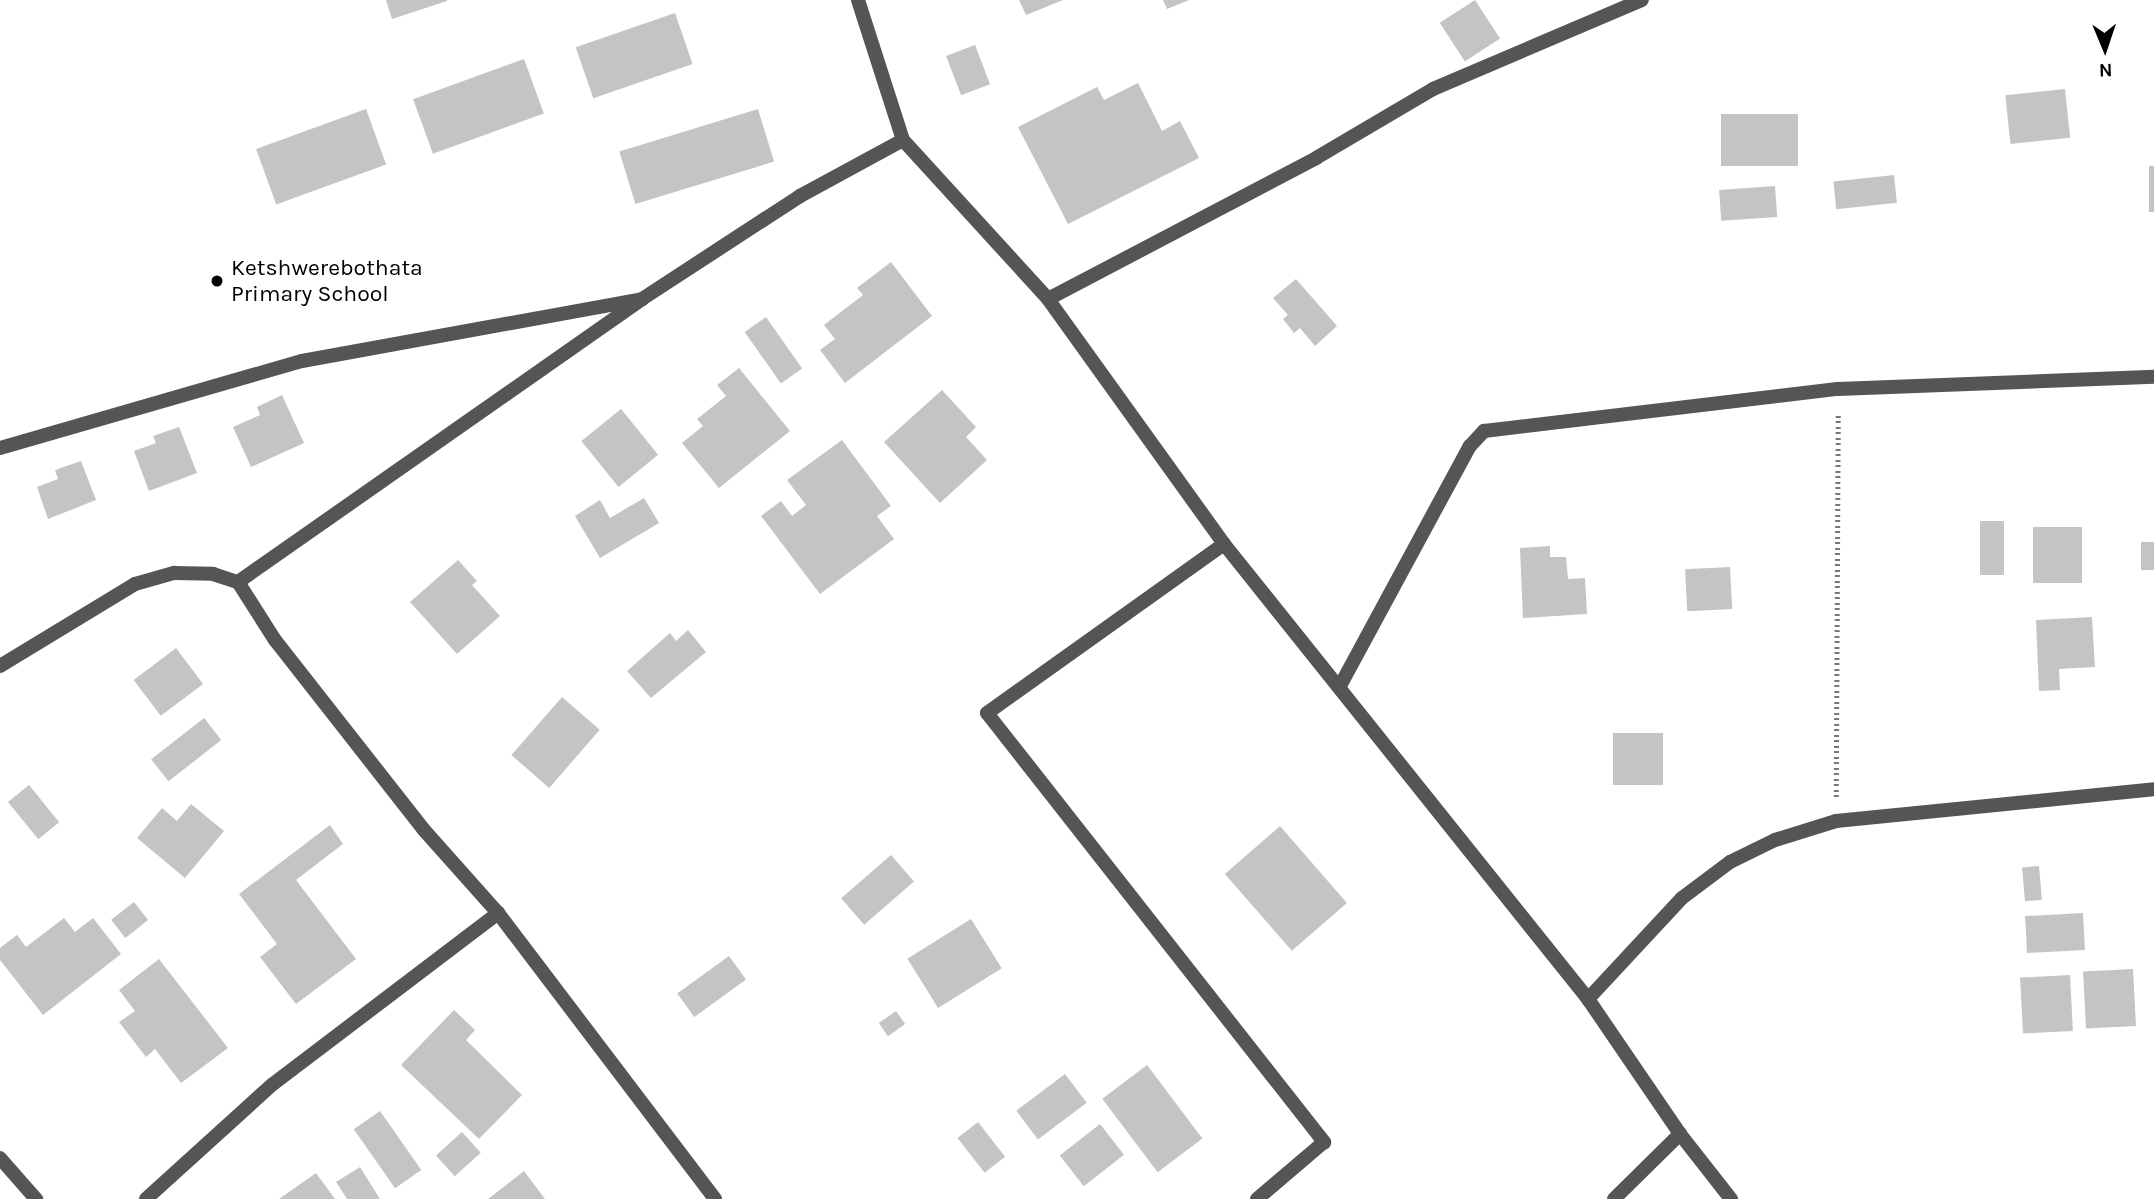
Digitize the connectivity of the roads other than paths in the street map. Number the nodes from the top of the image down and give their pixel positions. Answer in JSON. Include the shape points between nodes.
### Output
{"nodes":[{"id":1,"x":858,"y":0,"type":"edge"},
{"id":2,"x":1642,"y":0,"type":"edge"},
{"id":3,"x":904,"y":139,"type":"junction"},
{"id":4,"x":642,"y":299,"type":"junction"},
{"id":5,"x":1048,"y":299,"type":"junction"},
{"id":6,"x":2154,"y":377,"type":"edge"},
{"id":7,"x":0,"y":448,"type":"edge"},
{"id":8,"x":1224,"y":544,"type":"junction"},
{"id":9,"x":238,"y":582,"type":"junction"},
{"id":10,"x":0,"y":666,"type":"edge"},
{"id":11,"x":1340,"y":686,"type":"junction"},
{"id":12,"x":2154,"y":789,"type":"edge"},
{"id":13,"x":498,"y":913,"type":"junction"},
{"id":14,"x":1588,"y":999,"type":"junction"},
{"id":15,"x":1680,"y":1134,"type":"junction"},
{"id":16,"x":0,"y":1158,"type":"edge"},
{"id":17,"x":36,"y":1199,"type":"edge"},
{"id":18,"x":146,"y":1199,"type":"edge"},
{"id":19,"x":715,"y":1199,"type":"edge"},
{"id":20,"x":1257,"y":1199,"type":"edge"},
{"id":21,"x":1614,"y":1199,"type":"edge"},
{"id":22,"x":1731,"y":1199,"type":"edge"}],
"edges":[{"from":1,"to":3,"type":"street"},
{"from":2,"to":5,"type":"street","via":[[1433,89],[1316,158]]},
{"from":3,"to":4,"type":"street","via":[[800,196]]},
{"from":3,"to":5,"type":"street"},
{"from":4,"to":7,"type":"street","via":[[302,361]]},
{"from":4,"to":9,"type":"street"},
{"from":5,"to":8,"type":"street"},
{"from":6,"to":11,"type":"street","via":[[1838,389],[1484,431],[1470,446]]},
{"from":8,"to":11,"type":"street"},
{"from":8,"to":20,"type":"street","via":[[987,713],[1324,1142]]},
{"from":9,"to":10,"type":"street","via":[[213,574],[174,573],[135,584]]},
{"from":9,"to":13,"type":"street","via":[[275,640],[424,830]]},
{"from":11,"to":14,"type":"street"},
{"from":12,"to":14,"type":"street","via":[[1836,821],[1775,840],[1730,862],[1682,898]]},
{"from":13,"to":18,"type":"street","via":[[273,1084]]},
{"from":13,"to":19,"type":"street"},
{"from":14,"to":15,"type":"street"},
{"from":15,"to":21,"type":"street"},
{"from":15,"to":22,"type":"street"},
{"from":16,"to":17,"type":"street"}]}
